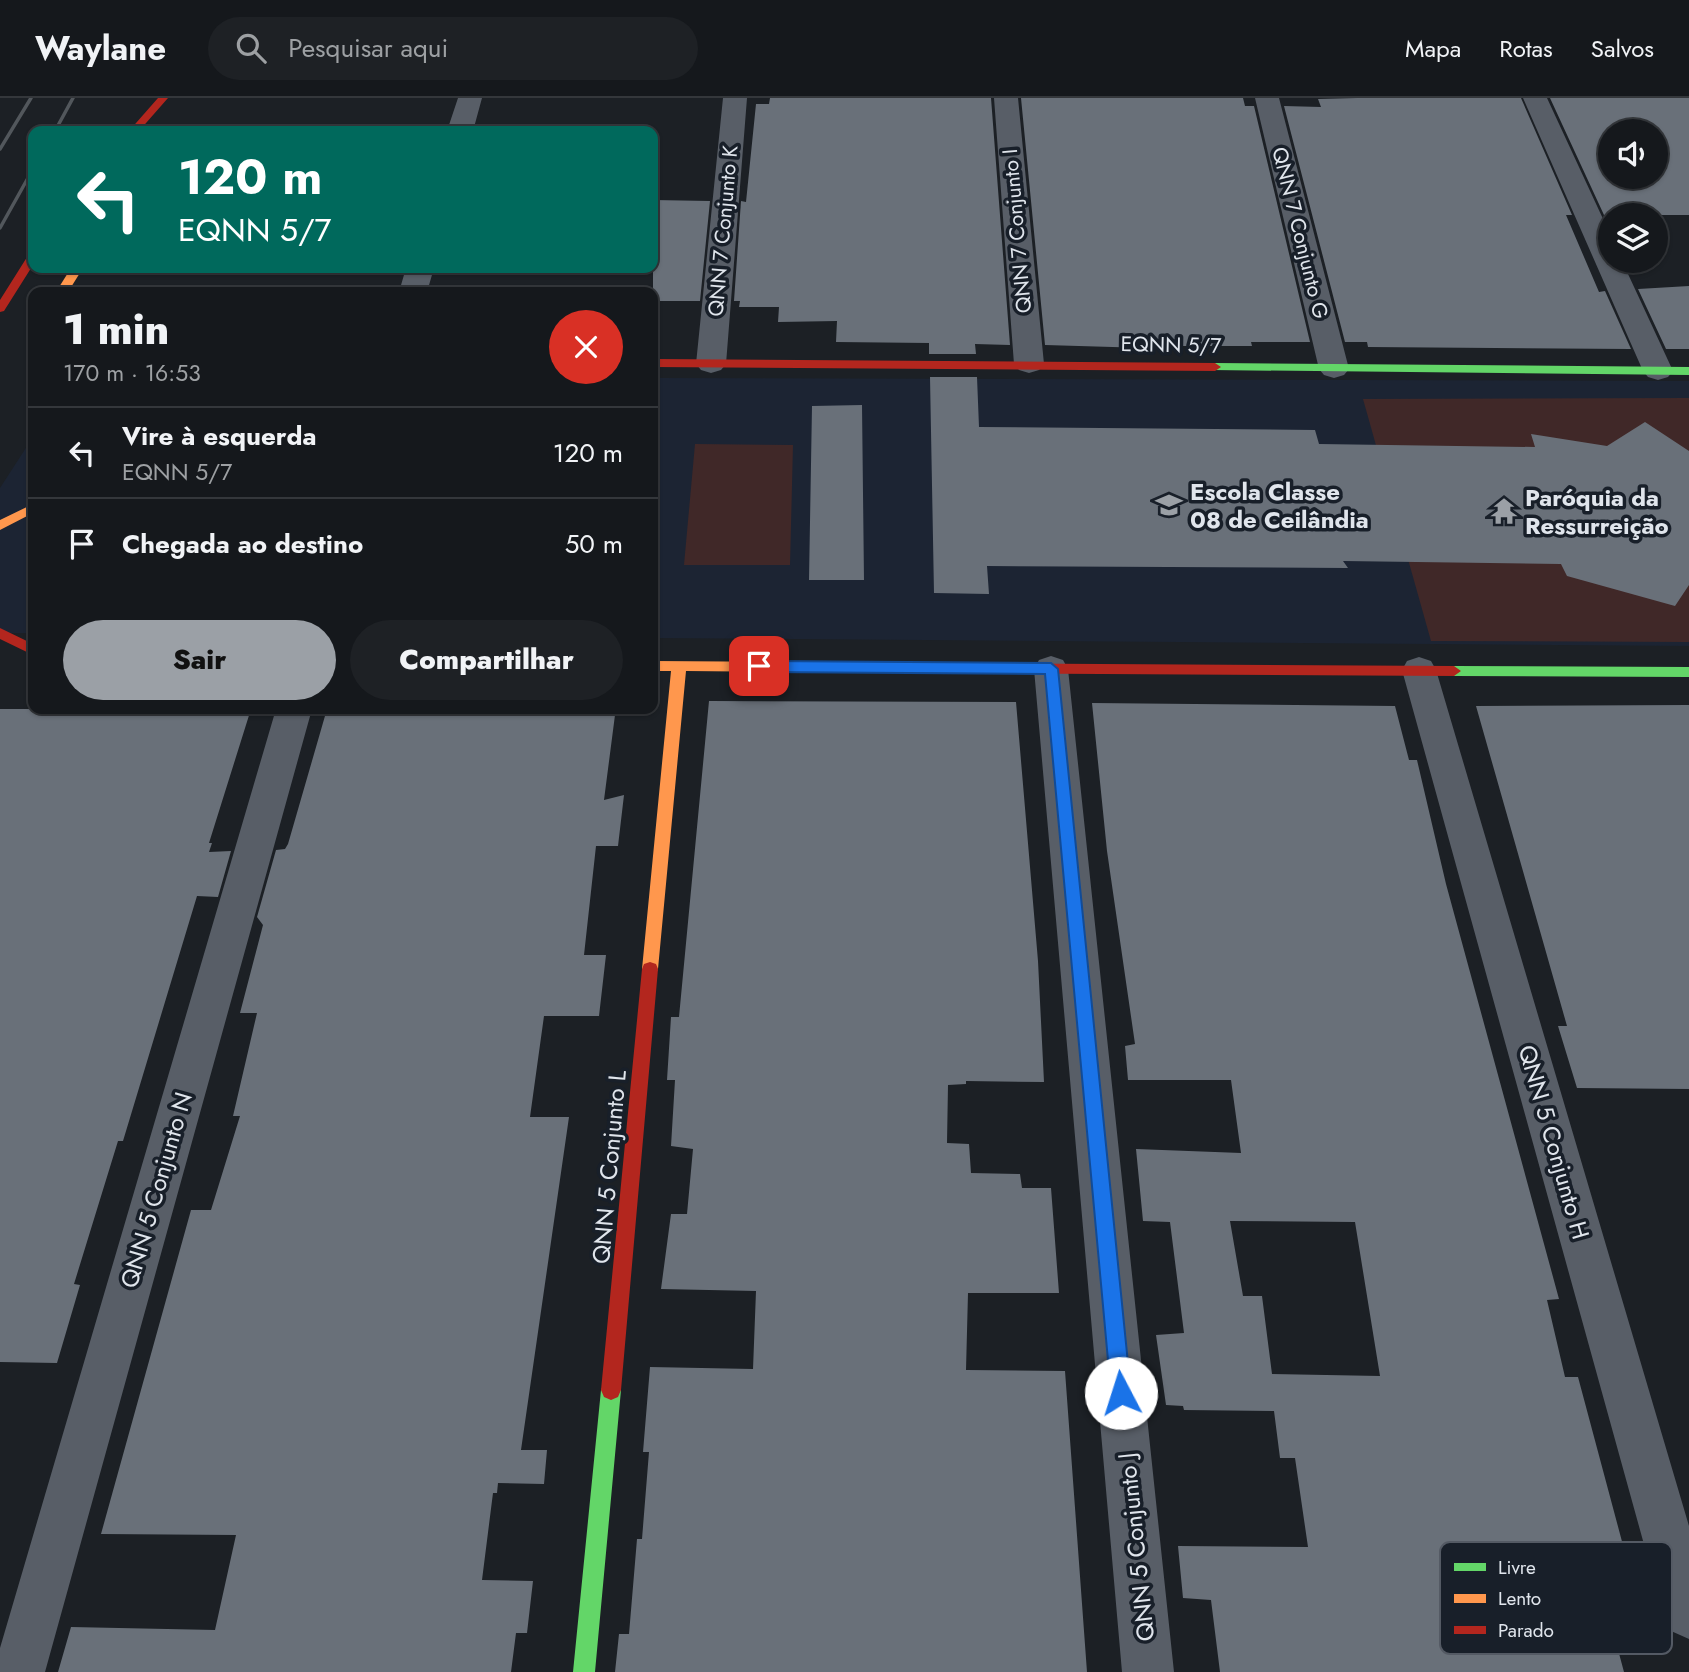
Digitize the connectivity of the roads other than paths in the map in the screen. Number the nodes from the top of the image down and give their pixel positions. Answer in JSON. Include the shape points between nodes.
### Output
{"nodes":[{"id":1,"x":164,"y":98,"type":"edge"},
{"id":2,"x":470,"y":98,"type":"edge"},
{"id":3,"x":735,"y":98,"type":"edge"},
{"id":4,"x":1006,"y":98,"type":"edge"},
{"id":5,"x":1267,"y":98,"type":"edge"},
{"id":6,"x":1535,"y":98,"type":"edge"},
{"id":7,"x":139,"y":126,"type":"edge"},
{"id":8,"x":151,"y":126,"type":"edge"},
{"id":9,"x":462,"y":126,"type":"edge"},
{"id":10,"x":28,"y":264,"type":"edge"},
{"id":11,"x":0,"y":309,"type":"edge"},
{"id":12,"x":658,"y":363,"type":"edge"},
{"id":13,"x":711,"y":364,"type":"junction"},
{"id":14,"x":1029,"y":364,"type":"junction"},
{"id":15,"x":1334,"y":369,"type":"junction"},
{"id":16,"x":1658,"y":372,"type":"junction"},
{"id":17,"x":1689,"y":372,"type":"edge"},
{"id":18,"x":28,"y":511,"type":"edge"},
{"id":19,"x":0,"y":526,"type":"edge"},
{"id":20,"x":0,"y":633,"type":"edge"},
{"id":21,"x":28,"y":647,"type":"edge"},
{"id":22,"x":658,"y":666,"type":"edge"},
{"id":23,"x":679,"y":666,"type":"junction"},
{"id":24,"x":1051,"y":669,"type":"junction"},
{"id":25,"x":1419,"y":670,"type":"junction"},
{"id":26,"x":1689,"y":672,"type":"edge"},
{"id":27,"x":293,"y":714,"type":"edge"},
{"id":28,"x":1669,"y":1542,"type":"edge"},
{"id":29,"x":1672,"y":1554,"type":"edge"},
{"id":30,"x":1689,"y":1613,"type":"edge"},
{"id":31,"x":19,"y":1672,"type":"edge"},
{"id":32,"x":584,"y":1672,"type":"edge"},
{"id":33,"x":1148,"y":1672,"type":"edge"}],
"edges":[{"from":1,"to":7,"type":"street"},
{"from":1,"to":8,"type":"street"},
{"from":2,"to":9,"type":"street"},
{"from":3,"to":13,"type":"street","name":"QNN 7 Conjunto K"},
{"from":4,"to":14,"type":"street","name":"QNN 7 Conjunto I"},
{"from":5,"to":15,"type":"street","name":"QNN 7 Conjunto G"},
{"from":6,"to":16,"type":"street"},
{"from":10,"to":11,"type":"street"},
{"from":12,"to":13,"type":"street","name":"EQNN 5/7"},
{"from":13,"to":14,"type":"street","name":"EQNN 5/7"},
{"from":14,"to":15,"type":"street","name":"EQNN 5/7"},
{"from":15,"to":16,"type":"street","name":"EQNN 5/7"},
{"from":16,"to":17,"type":"street","name":"EQNN 5/7"},
{"from":18,"to":19,"type":"street"},
{"from":20,"to":21,"type":"street"},
{"from":22,"to":23,"type":"street"},
{"from":23,"to":24,"type":"street"},
{"from":23,"to":32,"type":"street","name":"QNN 5 Conjunto L"},
{"from":24,"to":25,"type":"street"},
{"from":24,"to":33,"type":"street","name":"QNN 5 Conjunto J"},
{"from":25,"to":26,"type":"street"},
{"from":25,"to":28,"type":"street","name":"QNN 5 Conjunto H"},
{"from":27,"to":31,"type":"street","name":"QNN 5 Conjunto N"},
{"from":29,"to":30,"type":"street","name":"QNN 5 Conjunto H"}]}
